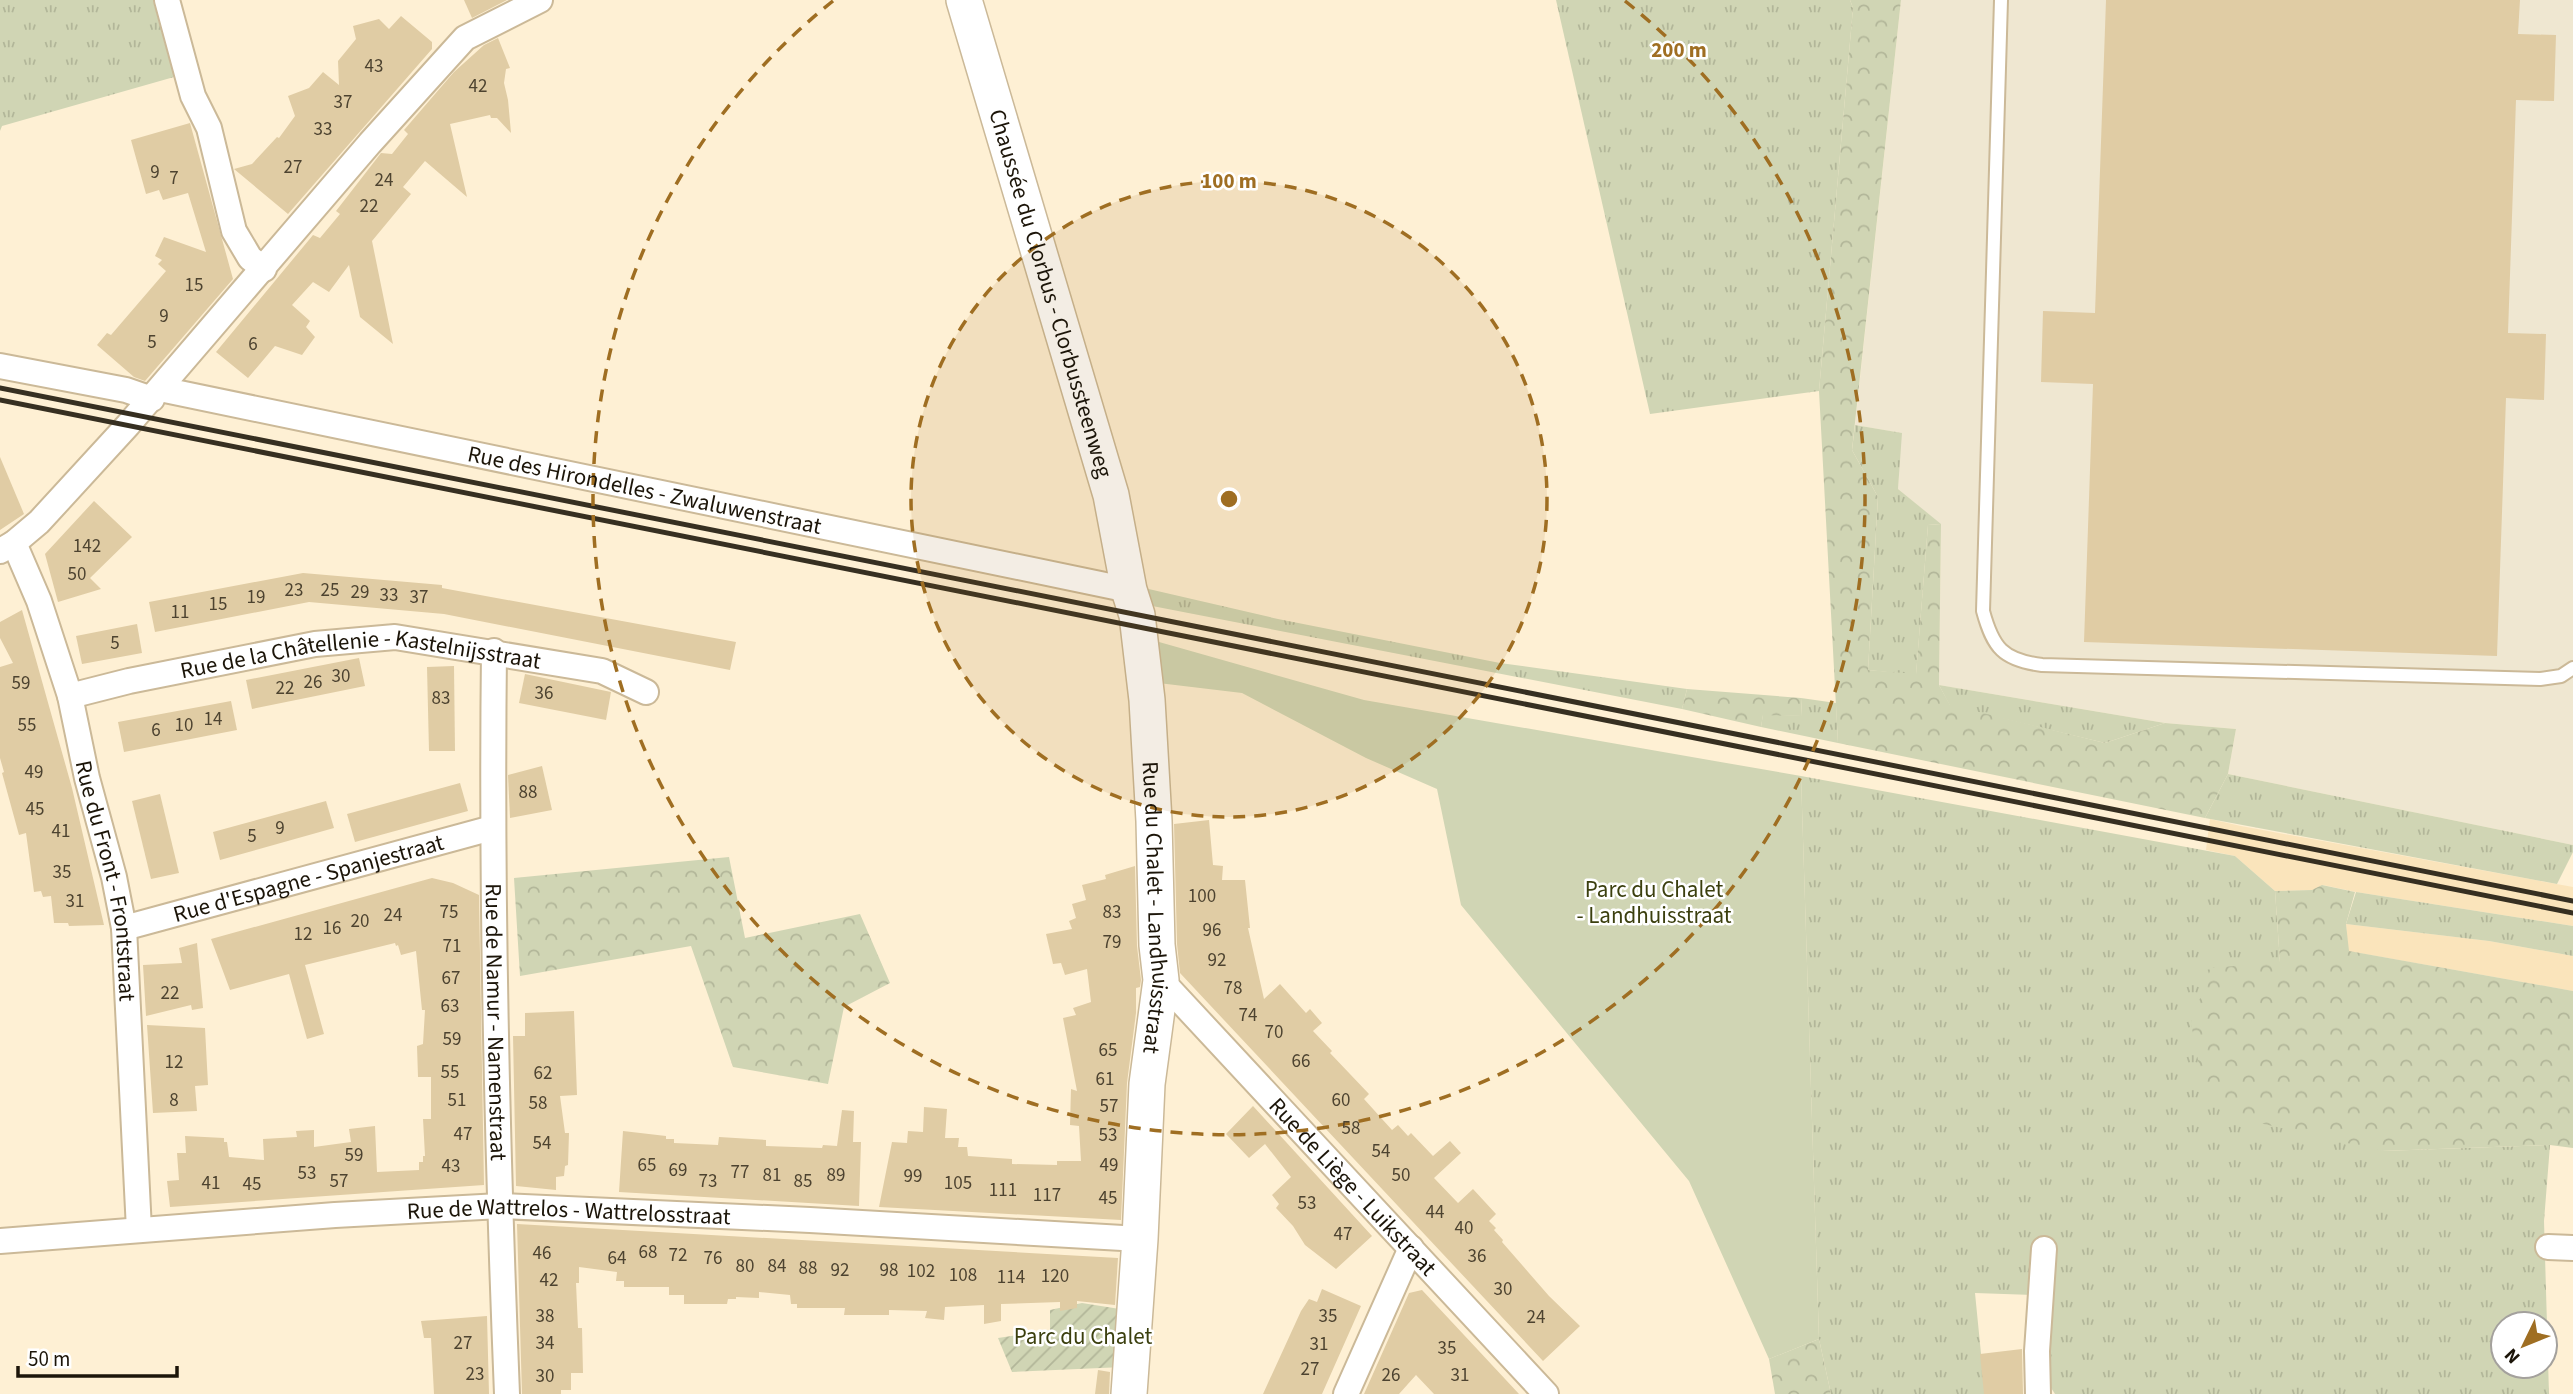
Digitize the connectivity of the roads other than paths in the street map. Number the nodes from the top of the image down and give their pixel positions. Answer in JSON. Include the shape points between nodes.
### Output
{"nodes":[{"id":1,"x":167,"y":0,"type":"edge"},
{"id":2,"x":540,"y":0,"type":"edge"},
{"id":3,"x":964,"y":0,"type":"edge"},
{"id":4,"x":2001,"y":0,"type":"edge"},
{"id":5,"x":264,"y":269,"type":"junction"},
{"id":6,"x":0,"y":366,"type":"edge"},
{"id":7,"x":156,"y":394,"type":"junction"},
{"id":8,"x":7,"y":547,"type":"edge"},
{"id":9,"x":1129,"y":590,"type":"junction"},
{"id":10,"x":494,"y":652,"type":"junction"},
{"id":11,"x":2573,"y":668,"type":"edge"},
{"id":12,"x":646,"y":692,"type":"dead end"},
{"id":13,"x":70,"y":696,"type":"junction"},
{"id":14,"x":492,"y":828,"type":"junction"},
{"id":15,"x":124,"y":928,"type":"junction"},
{"id":16,"x":1161,"y":980,"type":"junction"},
{"id":17,"x":500,"y":1206,"type":"junction"},
{"id":18,"x":139,"y":1230,"type":"junction"},
{"id":19,"x":1140,"y":1239,"type":"junction"},
{"id":20,"x":0,"y":1241,"type":"edge"},
{"id":21,"x":2548,"y":1247,"type":"dead end"},
{"id":22,"x":1411,"y":1248,"type":"junction"},
{"id":23,"x":2573,"y":1248,"type":"edge"},
{"id":24,"x":2044,"y":1249,"type":"dead end"},
{"id":25,"x":507,"y":1394,"type":"edge"},
{"id":26,"x":1129,"y":1394,"type":"edge"},
{"id":27,"x":1346,"y":1394,"type":"edge"},
{"id":28,"x":1546,"y":1394,"type":"edge"},
{"id":29,"x":2038,"y":1394,"type":"edge"}],
"edges":[{"from":1,"to":5,"type":"street","via":[[193,96],[209,128],[234,231],[250,258]]},
{"from":2,"to":5,"type":"street","via":[[465,38]]},
{"from":3,"to":9,"type":"street","name":"Chaussée du Clorbus - Clorbussteenweg","via":[[1111,495]]},
{"from":4,"to":11,"type":"lane","via":[[1983,611],[1997,647],[2020,662],[2056,665],[2540,679],[2561,676]]},
{"from":5,"to":7,"type":"street"},
{"from":6,"to":7,"type":"street","name":"Rue des Hirondelles - Zwaluwenstraat"},
{"from":7,"to":8,"type":"street","via":[[39,523]]},
{"from":7,"to":9,"type":"street","name":"Rue des Hirondelles - Zwaluwenstraat"},
{"from":8,"to":13,"type":"street","name":"Rue du Front - Frontstraat","via":[[39,601]]},
{"from":9,"to":16,"type":"street","name":"Rue du Chalet - Landhuisstraat","via":[[1137,615],[1147,700]]},
{"from":10,"to":12,"type":"street","name":"Rue de la Châtellenie - Kastelnijsstraat","via":[[602,671]]},
{"from":10,"to":13,"type":"street","name":"Rue de la Châtellenie - Kastelnijsstraat","via":[[396,637],[315,644]]},
{"from":10,"to":14,"type":"street","name":"Rue de Namur - Namenstraat"},
{"from":13,"to":15,"type":"street","name":"Rue du Front - Frontstraat"},
{"from":14,"to":15,"type":"street","name":"Rue d'Espagne - Spanjestraat"},
{"from":14,"to":17,"type":"street","name":"Rue de Namur - Namenstraat"},
{"from":15,"to":18,"type":"street","name":"Rue du Front - Frontstraat"},
{"from":16,"to":19,"type":"street","name":"Rue du Chalet - Landhuisstraat","via":[[1147,1084]]},
{"from":16,"to":22,"type":"street","name":"Rue de Liège - Luikstraat"},
{"from":17,"to":18,"type":"street","name":"Rue de Wattrelos - Wattrelosstraat"},
{"from":17,"to":19,"type":"street","name":"Rue de Wattrelos - Wattrelosstraat"},
{"from":17,"to":25,"type":"street","name":"Rue de Namur - Namenstraat"},
{"from":18,"to":20,"type":"street","name":"Rue de Wattrelos - Wattrelosstraat"},
{"from":19,"to":26,"type":"street","name":"Rue du Chalet - Landhuisstraat"},
{"from":21,"to":23,"type":"street"},
{"from":22,"to":27,"type":"street"},
{"from":22,"to":28,"type":"street","name":"Rue de Liège - Luikstraat"},
{"from":24,"to":29,"type":"street","via":[[2036,1351]]}]}
